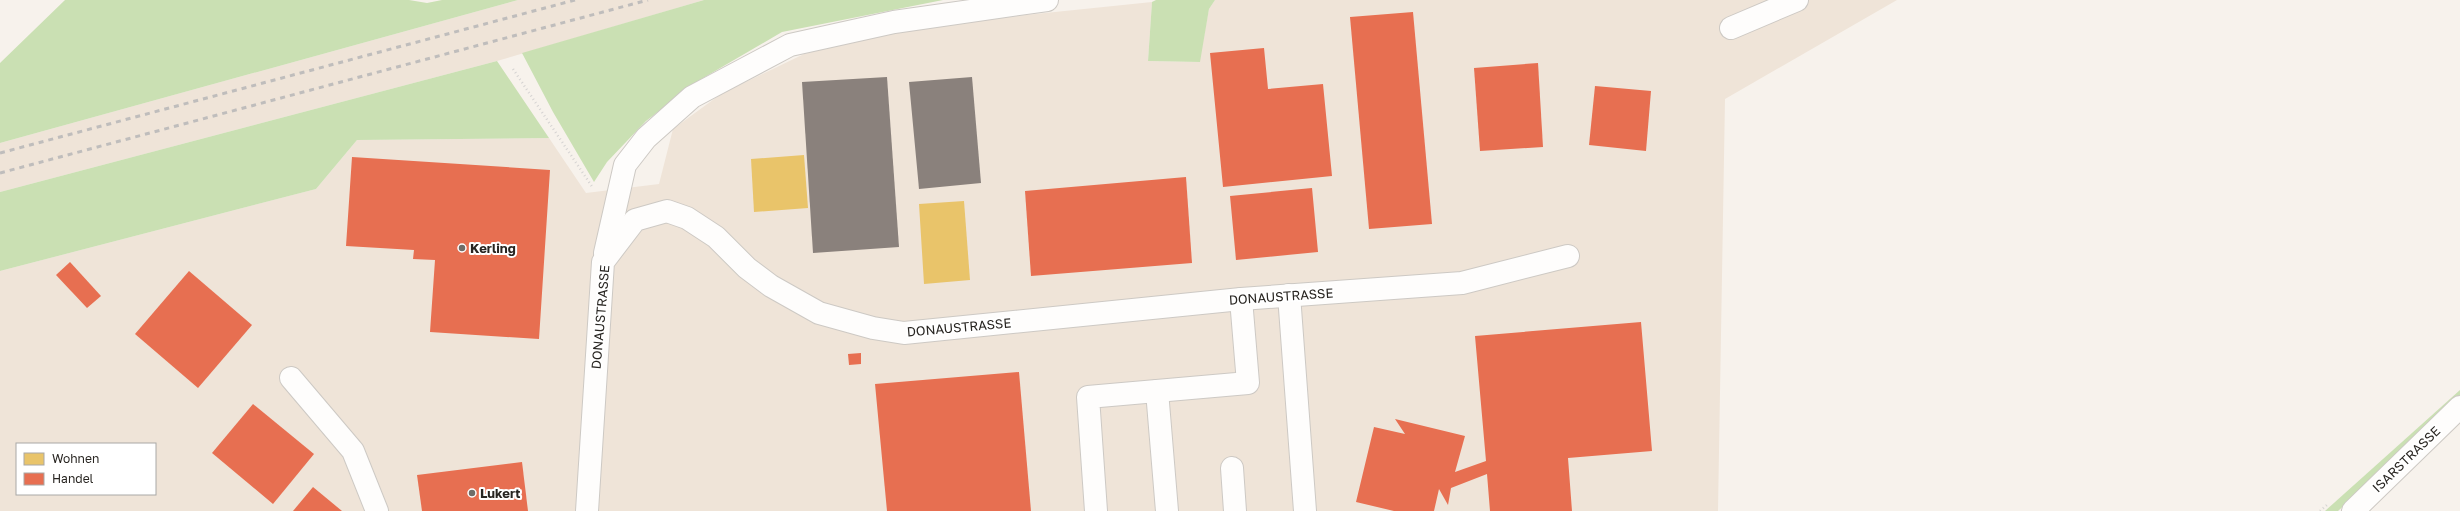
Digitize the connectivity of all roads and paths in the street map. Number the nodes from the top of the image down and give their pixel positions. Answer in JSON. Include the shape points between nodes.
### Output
{"nodes":[{"id":1,"x":1047,"y":0,"type":"edge"},
{"id":2,"x":1797,"y":0,"type":"edge"},
{"id":3,"x":1731,"y":28,"type":"dead end"},
{"id":4,"x":513,"y":69,"type":"dead end"},
{"id":5,"x":613,"y":218,"type":"junction"},
{"id":6,"x":1568,"y":256,"type":"dead end"},
{"id":7,"x":603,"y":262,"type":"junction"},
{"id":8,"x":1289,"y":295,"type":"junction"},
{"id":9,"x":1241,"y":299,"type":"junction"},
{"id":10,"x":291,"y":378,"type":"dead end"},
{"id":11,"x":1157,"y":391,"type":"junction"},
{"id":12,"x":2460,"y":407,"type":"edge"},
{"id":13,"x":1232,"y":468,"type":"dead end"},
{"id":14,"x":377,"y":511,"type":"edge"},
{"id":15,"x":587,"y":511,"type":"edge"},
{"id":16,"x":1096,"y":511,"type":"edge"},
{"id":17,"x":1167,"y":511,"type":"edge"},
{"id":18,"x":1235,"y":511,"type":"edge"},
{"id":19,"x":1305,"y":511,"type":"edge"},
{"id":20,"x":2353,"y":511,"type":"edge"}],
"edges":[{"from":1,"to":5,"type":"street","via":[[894,22],[790,45],[692,96],[646,138],[625,165]]},
{"from":2,"to":3,"type":"street"},
{"from":4,"to":5,"type":"path"},
{"from":5,"to":7,"type":"street"},
{"from":6,"to":8,"type":"street","name":"DONAUSTRASSE","via":[[1462,283]]},
{"from":7,"to":9,"type":"street","name":"DONAUSTRASSE","via":[[635,220],[667,211],[687,218],[716,236],[747,268],[798,302],[819,313],[873,328],[904,332]]},
{"from":7,"to":15,"type":"street","name":"DONAUSTRASSE"},
{"from":8,"to":9,"type":"street","name":"DONAUSTRASSE"},
{"from":8,"to":19,"type":"street"},
{"from":9,"to":11,"type":"street","via":[[1248,383]]},
{"from":10,"to":14,"type":"street","via":[[353,451]]},
{"from":11,"to":16,"type":"street","via":[[1088,397]]},
{"from":11,"to":17,"type":"street"},
{"from":12,"to":20,"type":"street","name":"ISARSTRASSE"},
{"from":13,"to":18,"type":"street"}]}
